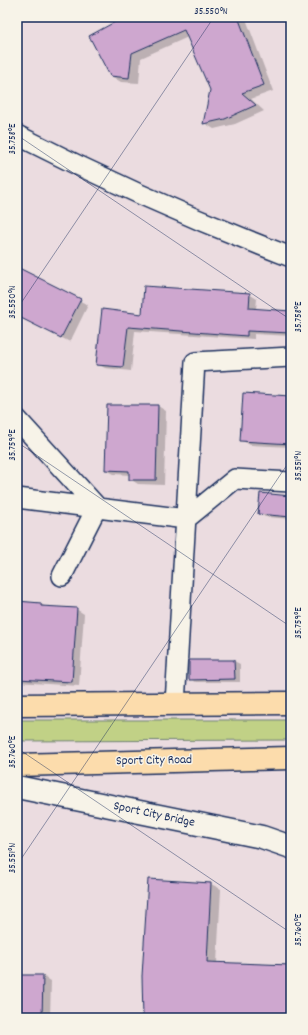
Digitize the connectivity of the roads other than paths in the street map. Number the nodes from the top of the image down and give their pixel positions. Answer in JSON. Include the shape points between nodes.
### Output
{"nodes":[{"id":1,"x":17,"y":135,"type":"edge"},
{"id":2,"x":291,"y":257,"type":"edge"},
{"id":3,"x":291,"y":357,"type":"edge"},
{"id":4,"x":17,"y":419,"type":"edge"},
{"id":5,"x":291,"y":482,"type":"edge"},
{"id":6,"x":17,"y":498,"type":"edge"},
{"id":7,"x":97,"y":507,"type":"junction"},
{"id":8,"x":186,"y":520,"type":"junction"},
{"id":9,"x":62,"y":576,"type":"dead end"},
{"id":10,"x":291,"y":703,"type":"edge"},
{"id":11,"x":17,"y":704,"type":"edge"},
{"id":12,"x":175,"y":704,"type":"junction"},
{"id":13,"x":291,"y":758,"type":"edge"},
{"id":14,"x":17,"y":765,"type":"edge"},
{"id":15,"x":17,"y":787,"type":"edge"},
{"id":16,"x":291,"y":847,"type":"edge"}],
"edges":[{"from":1,"to":2,"type":"street","via":[[57,156],[244,239]]},
{"from":3,"to":8,"type":"street","via":[[194,362]]},
{"from":4,"to":7,"type":"street"},
{"from":5,"to":8,"type":"street","via":[[235,479]]},
{"from":6,"to":7,"type":"street"},
{"from":7,"to":8,"type":"street"},
{"from":7,"to":9,"type":"street"},
{"from":8,"to":12,"type":"street"},
{"from":10,"to":12,"type":"main road"},
{"from":11,"to":12,"type":"main road"},
{"from":13,"to":14,"type":"main road","name":"Sport City Road"},
{"from":15,"to":16,"type":"main road","name":"Sport City Bridge","via":[[262,837]]}]}
